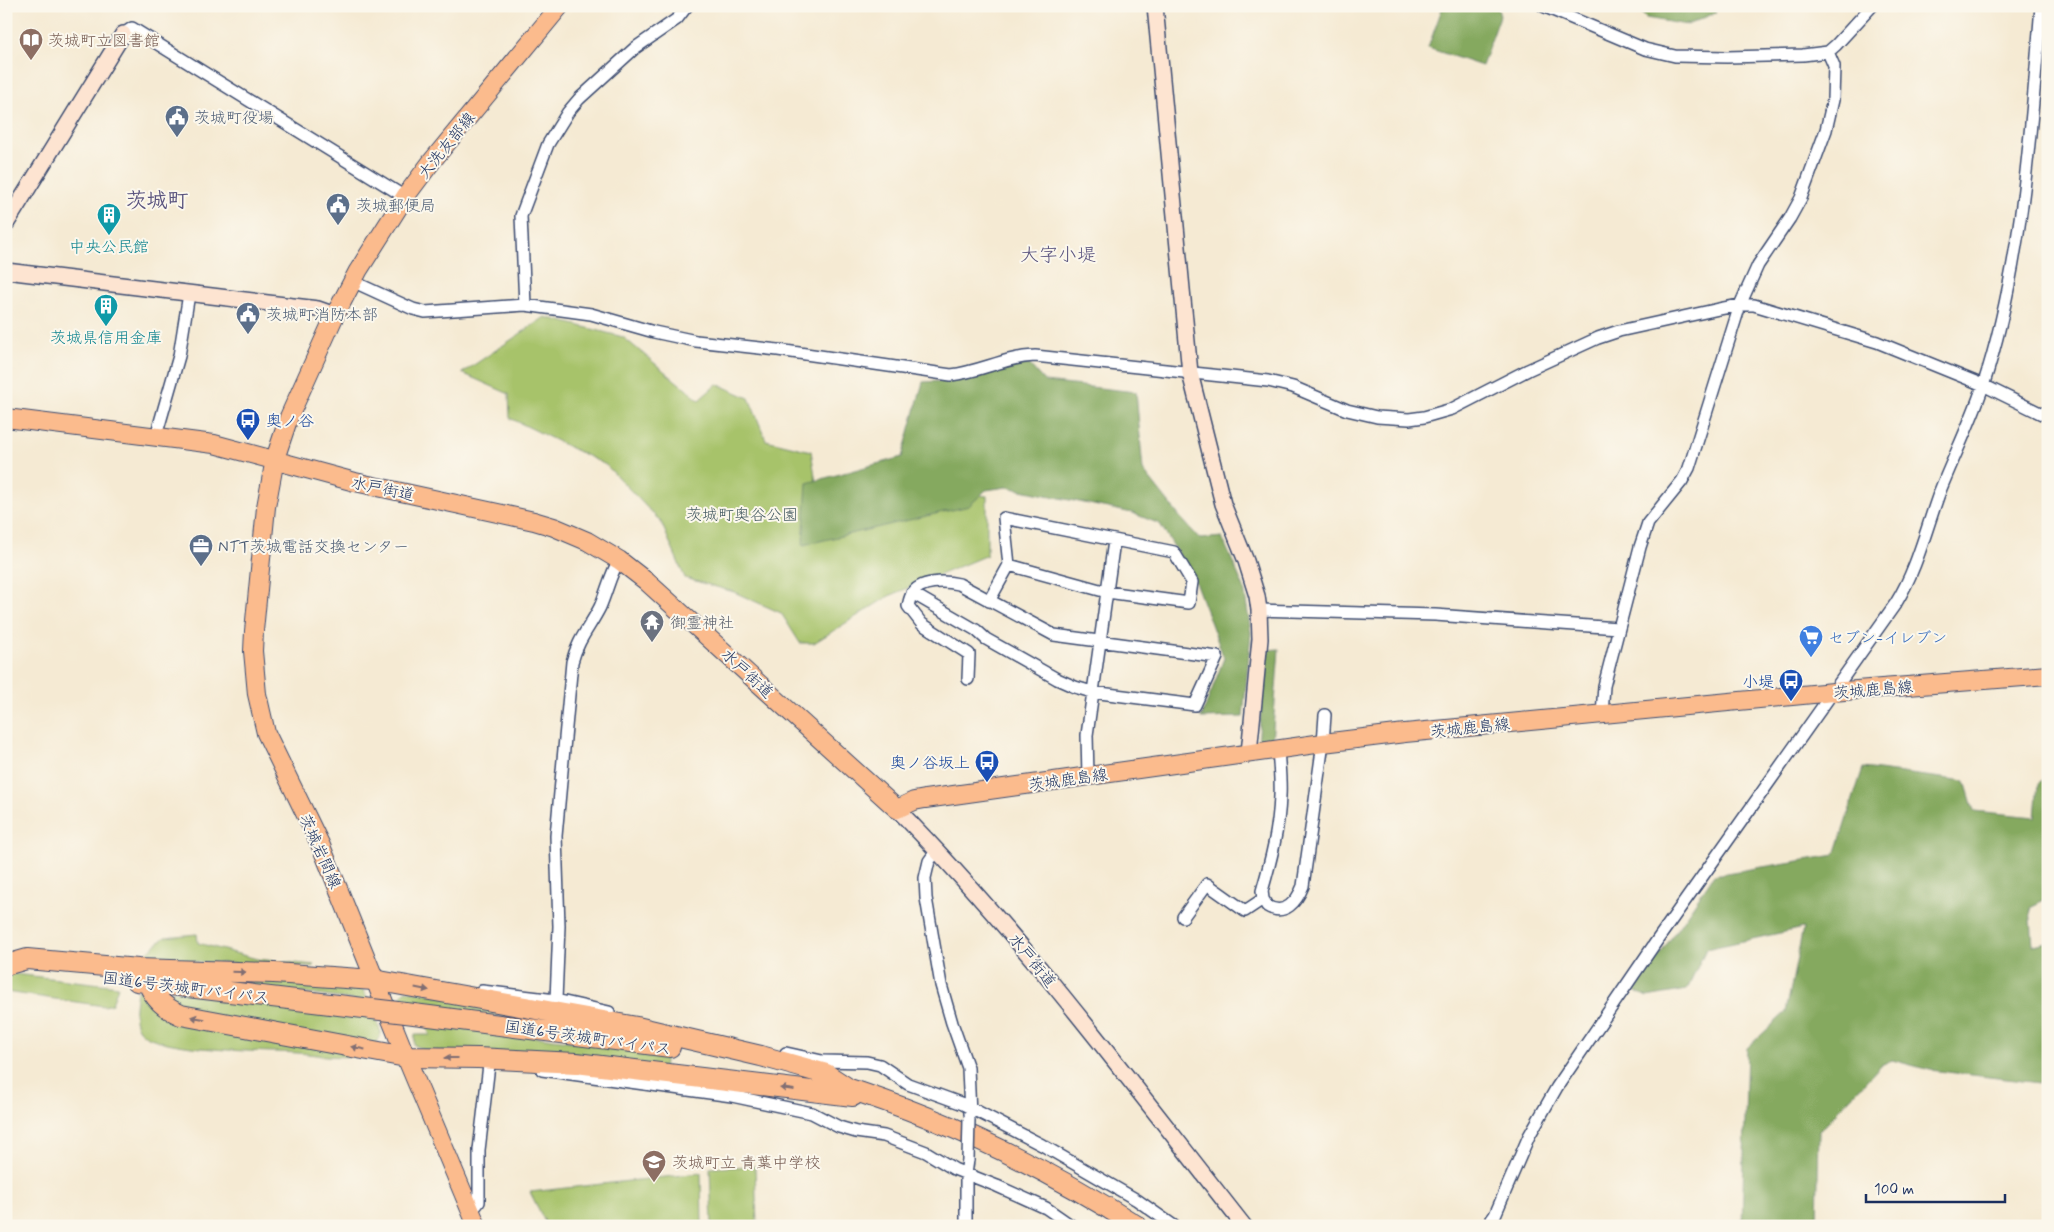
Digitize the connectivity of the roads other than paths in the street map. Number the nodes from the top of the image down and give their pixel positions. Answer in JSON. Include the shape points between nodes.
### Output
{"nodes":[{"id":1,"x":560,"y":6,"type":"edge"},
{"id":2,"x":687,"y":6,"type":"edge"},
{"id":3,"x":1155,"y":6,"type":"edge"},
{"id":4,"x":1543,"y":6,"type":"edge"},
{"id":5,"x":1872,"y":6,"type":"edge"},
{"id":6,"x":2041,"y":6,"type":"edge"},
{"id":7,"x":123,"y":34,"type":"joint"},
{"id":8,"x":1828,"y":52,"type":"junction"},
{"id":9,"x":405,"y":197,"type":"junction"},
{"id":10,"x":6,"y":224,"type":"edge"},
{"id":11,"x":6,"y":271,"type":"edge"},
{"id":12,"x":352,"y":281,"type":"junction"},
{"id":13,"x":189,"y":294,"type":"junction"},
{"id":14,"x":525,"y":305,"type":"junction"},
{"id":15,"x":1740,"y":305,"type":"junction"},
{"id":16,"x":334,"y":315,"type":"junction"},
{"id":17,"x":1190,"y":373,"type":"junction"},
{"id":18,"x":1983,"y":385,"type":"junction"},
{"id":19,"x":2048,"y":417,"type":"edge"},
{"id":20,"x":6,"y":418,"type":"edge"},
{"id":21,"x":156,"y":436,"type":"junction"},
{"id":22,"x":275,"y":459,"type":"junction"},
{"id":23,"x":1114,"y":541,"type":"junction"},
{"id":24,"x":619,"y":560,"type":"junction"},
{"id":25,"x":1008,"y":564,"type":"junction"},
{"id":26,"x":1107,"y":592,"type":"junction"},
{"id":27,"x":912,"y":593,"type":"junction"},
{"id":28,"x":989,"y":601,"type":"junction"},
{"id":29,"x":1259,"y":610,"type":"junction"},
{"id":30,"x":1618,"y":628,"type":"junction"},
{"id":31,"x":1099,"y":642,"type":"junction"},
{"id":32,"x":2048,"y":675,"type":"edge"},
{"id":33,"x":968,"y":679,"type":"dead end"},
{"id":34,"x":1092,"y":692,"type":"junction"},
{"id":35,"x":1833,"y":692,"type":"junction"},
{"id":36,"x":1602,"y":714,"type":"junction"},
{"id":37,"x":1324,"y":715,"type":"dead end"},
{"id":38,"x":1322,"y":743,"type":"junction"},
{"id":39,"x":1278,"y":749,"type":"junction"},
{"id":40,"x":1250,"y":753,"type":"junction"},
{"id":41,"x":1088,"y":776,"type":"junction"},
{"id":42,"x":896,"y":809,"type":"junction"},
{"id":43,"x":937,"y":850,"type":"junction"},
{"id":44,"x":1263,"y":899,"type":"junction"},
{"id":45,"x":1183,"y":917,"type":"dead end"},
{"id":46,"x":6,"y":966,"type":"edge"},
{"id":47,"x":141,"y":978,"type":"junction"},
{"id":48,"x":374,"y":980,"type":"junction"},
{"id":49,"x":458,"y":996,"type":"junction"},
{"id":50,"x":556,"y":1000,"type":"junction"},
{"id":51,"x":406,"y":1057,"type":"junction"},
{"id":52,"x":483,"y":1061,"type":"junction"},
{"id":53,"x":849,"y":1089,"type":"junction"},
{"id":54,"x":887,"y":1102,"type":"junction"},
{"id":55,"x":970,"y":1114,"type":"junction"},
{"id":56,"x":966,"y":1174,"type":"junction"},
{"id":57,"x":474,"y":1219,"type":"edge"},
{"id":58,"x":966,"y":1226,"type":"edge"},
{"id":59,"x":1072,"y":1226,"type":"edge"},
{"id":60,"x":1137,"y":1226,"type":"edge"},
{"id":61,"x":1174,"y":1226,"type":"edge"},
{"id":62,"x":1244,"y":1226,"type":"edge"},
{"id":63,"x":1487,"y":1226,"type":"edge"}],
"edges":[{"from":1,"to":9,"type":"main road","name":"大洗友部線"},
{"from":2,"to":14,"type":"street","via":[[677,19],[635,48],[579,99],[548,144],[521,216]]},
{"from":3,"to":17,"type":"street"},
{"from":4,"to":8,"type":"street","via":[[1621,40],[1675,56]]},
{"from":5,"to":8,"type":"street"},
{"from":6,"to":18,"type":"street","via":[[2016,247]]},
{"from":7,"to":9,"type":"street","via":[[132,28]]},
{"from":7,"to":10,"type":"street"},
{"from":8,"to":15,"type":"street","via":[[1834,72],[1826,130],[1801,198],[1758,265]]},
{"from":9,"to":12,"type":"main road","name":"大洗友部線"},
{"from":11,"to":13,"type":"street"},
{"from":12,"to":14,"type":"street","via":[[426,312]]},
{"from":12,"to":16,"type":"main road","name":"大洗友部線"},
{"from":13,"to":16,"type":"street","via":[[318,309]]},
{"from":13,"to":21,"type":"street","via":[[179,356]]},
{"from":14,"to":17,"type":"street","via":[[591,314],[696,341],[938,374],[966,373],[1010,358],[1035,356]]},
{"from":15,"to":17,"type":"street","via":[[1598,338],[1452,409],[1424,417],[1377,417],[1347,410],[1293,387],[1268,381]]},
{"from":15,"to":18,"type":"street","via":[[1754,305],[1868,339]]},
{"from":15,"to":30,"type":"street","via":[[1688,468],[1682,481],[1648,523]]},
{"from":16,"to":22,"type":"main road","name":"大洗友部線","via":[[289,417]]},
{"from":17,"to":29,"type":"street","via":[[1223,504],[1246,561]]},
{"from":18,"to":19,"type":"street"},
{"from":18,"to":35,"type":"street","via":[[1904,590]]},
{"from":20,"to":21,"type":"main road","name":"水戸街道"},
{"from":21,"to":22,"type":"main road","name":"水戸街道","via":[[214,444]]},
{"from":22,"to":24,"type":"main road","name":"水戸街道","via":[[348,480],[534,521],[571,534]]},
{"from":22,"to":48,"type":"main road","name":"茨城岩間線","via":[[266,507],[256,602],[253,651],[256,694],[271,745],[321,846]]},
{"from":23,"to":25,"type":"street","via":[[1004,518]]},
{"from":23,"to":26,"type":"street"},
{"from":23,"to":26,"type":"street","via":[[1174,552],[1192,582],[1189,603]]},
{"from":24,"to":42,"type":"main road","name":"水戸街道","via":[[684,614]]},
{"from":24,"to":50,"type":"street","via":[[600,607],[576,645],[572,662],[556,826]]},
{"from":25,"to":26,"type":"street"},
{"from":25,"to":28,"type":"street"},
{"from":26,"to":31,"type":"street"},
{"from":27,"to":28,"type":"street","via":[[920,586],[946,581],[959,584]]},
{"from":27,"to":33,"type":"street","via":[[908,606],[915,617],[969,654]]},
{"from":27,"to":34,"type":"street","via":[[1057,679]]},
{"from":28,"to":31,"type":"street","via":[[1046,632]]},
{"from":29,"to":30,"type":"street","via":[[1436,616]]},
{"from":29,"to":40,"type":"street","via":[[1260,639]]},
{"from":30,"to":36,"type":"street","via":[[1604,686]]},
{"from":31,"to":34,"type":"street"},
{"from":31,"to":34,"type":"street","via":[[1216,657],[1195,705]]},
{"from":32,"to":35,"type":"main road","name":"茨城鹿島線"},
{"from":34,"to":41,"type":"street","via":[[1087,735]]},
{"from":35,"to":36,"type":"main road","name":"茨城鹿島線"},
{"from":35,"to":63,"type":"street","via":[[1557,1087],[1529,1136],[1495,1215]]},
{"from":36,"to":38,"type":"main road","name":"茨城鹿島線"},
{"from":37,"to":38,"type":"street"},
{"from":38,"to":39,"type":"main road","name":"茨城鹿島線"},
{"from":38,"to":44,"type":"street","via":[[1303,886],[1298,899],[1286,908],[1271,908]]},
{"from":39,"to":40,"type":"main road","name":"茨城鹿島線"},
{"from":39,"to":44,"type":"street","via":[[1278,824],[1262,891]]},
{"from":40,"to":41,"type":"main road","name":"茨城鹿島線"},
{"from":41,"to":42,"type":"main road","name":"茨城鹿島線","via":[[925,799]]},
{"from":42,"to":43,"type":"street","name":"水戸街道"},
{"from":43,"to":55,"type":"street","via":[[929,861],[925,878],[926,898],[941,986],[968,1068]]},
{"from":43,"to":62,"type":"street","name":"水戸街道","via":[[1032,957]]},
{"from":44,"to":45,"type":"street","via":[[1245,911],[1207,884]]},
{"from":46,"to":47,"type":"highway","name":"国道6号茨城町バイパス"},
{"from":47,"to":48,"type":"highway","one_way":true,"via":[[274,973]]},
{"from":51,"to":47,"type":"highway","one_way":true,"via":[[181,1015],[162,1004]]},
{"from":47,"to":53,"type":"highway","name":"国道6号茨城町バイパス","bridge":true,"via":[[644,1043],[763,1066]]},
{"from":48,"to":49,"type":"highway","one_way":true},
{"from":48,"to":51,"type":"main road","name":"茨城岩間線"},
{"from":49,"to":50,"type":"street","via":[[487,991]]},
{"from":49,"to":53,"type":"highway","via":[[637,1027],[826,1074]]},
{"from":50,"to":55,"type":"street","via":[[822,1061],[880,1065],[908,1084]]},
{"from":52,"to":51,"type":"highway","one_way":true},
{"from":51,"to":57,"type":"main road","name":"茨城岩間線"},
{"from":54,"to":52,"type":"highway","one_way":true,"via":[[586,1064]]},
{"from":52,"to":56,"type":"street","via":[[732,1096],[812,1112],[839,1127],[926,1152]]},
{"from":52,"to":57,"type":"street","via":[[479,1202]]},
{"from":53,"to":54,"type":"highway","name":"国道6号茨城町バイパス"},
{"from":54,"to":60,"type":"highway","name":"国道6号茨城町バイパス","via":[[990,1142],[1055,1176]]},
{"from":55,"to":56,"type":"street","bridge":true},
{"from":55,"to":61,"type":"street","via":[[1042,1145],[1137,1200]]},
{"from":56,"to":58,"type":"street"},
{"from":56,"to":59,"type":"street","via":[[1046,1208]]}]}
